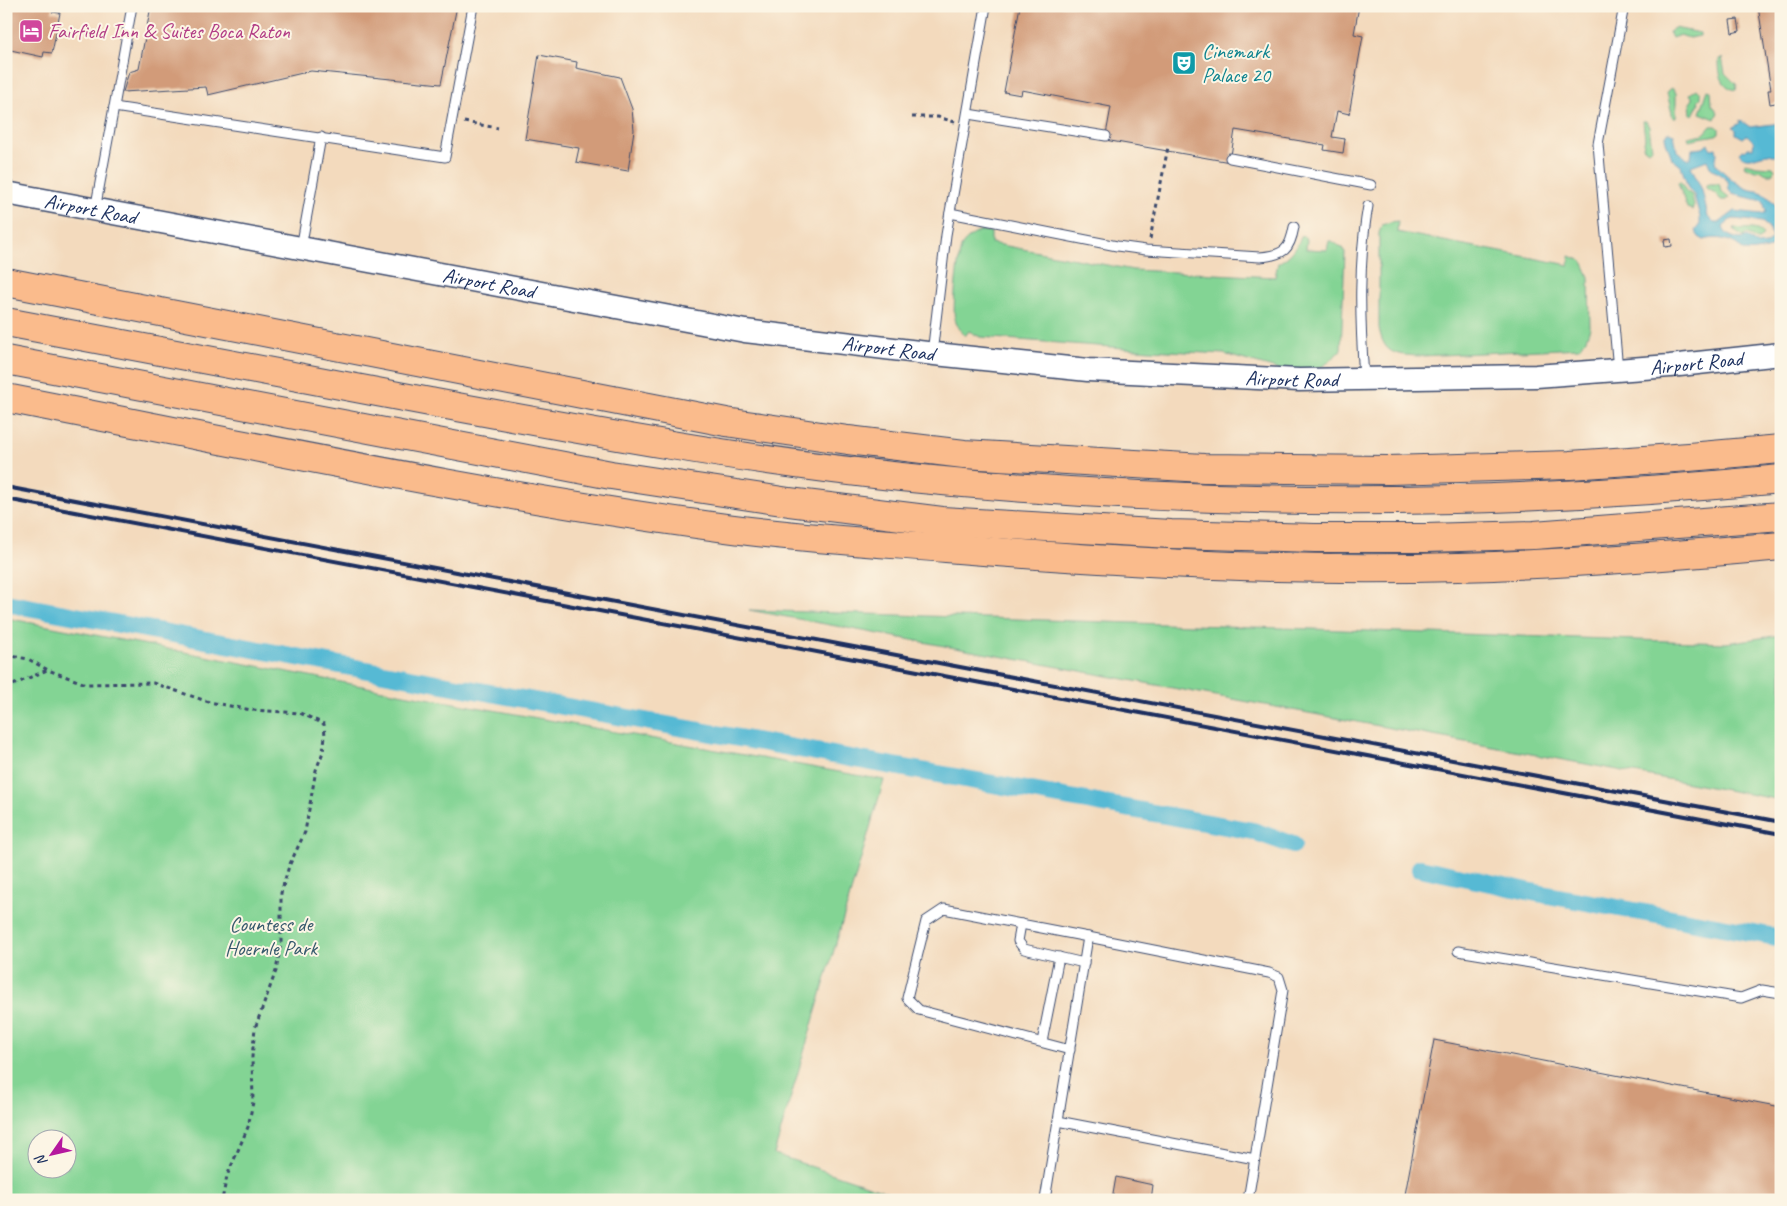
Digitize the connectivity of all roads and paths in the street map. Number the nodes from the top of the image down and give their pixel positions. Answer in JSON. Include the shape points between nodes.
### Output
{"nodes":[{"id":1,"x":132,"y":6,"type":"edge"},
{"id":2,"x":473,"y":6,"type":"edge"},
{"id":3,"x":986,"y":6,"type":"edge"},
{"id":4,"x":1624,"y":6,"type":"edge"},
{"id":5,"x":114,"y":107,"type":"junction"},
{"id":6,"x":968,"y":114,"type":"junction"},
{"id":7,"x":912,"y":117,"type":"dead end"},
{"id":8,"x":452,"y":120,"type":"junction"},
{"id":9,"x":966,"y":124,"type":"junction"},
{"id":10,"x":498,"y":128,"type":"dead end"},
{"id":11,"x":1106,"y":136,"type":"dead end"},
{"id":12,"x":321,"y":137,"type":"junction"},
{"id":13,"x":1168,"y":147,"type":"dead end"},
{"id":14,"x":1230,"y":158,"type":"dead end"},
{"id":15,"x":1371,"y":185,"type":"dead end"},
{"id":16,"x":6,"y":193,"type":"edge"},
{"id":17,"x":1368,"y":206,"type":"dead end"},
{"id":18,"x":95,"y":210,"type":"junction"},
{"id":19,"x":950,"y":213,"type":"junction"},
{"id":20,"x":1294,"y":227,"type":"dead end"},
{"id":21,"x":301,"y":248,"type":"junction"},
{"id":22,"x":1148,"y":250,"type":"junction"},
{"id":23,"x":6,"y":282,"type":"edge"},
{"id":24,"x":6,"y":322,"type":"edge"},
{"id":25,"x":932,"y":354,"type":"junction"},
{"id":26,"x":1781,"y":354,"type":"edge"},
{"id":27,"x":6,"y":360,"type":"edge"},
{"id":28,"x":1618,"y":370,"type":"junction"},
{"id":29,"x":1364,"y":379,"type":"junction"},
{"id":30,"x":6,"y":398,"type":"edge"},
{"id":31,"x":1781,"y":449,"type":"edge"},
{"id":32,"x":1781,"y":479,"type":"edge"},
{"id":33,"x":1781,"y":516,"type":"edge"},
{"id":34,"x":1781,"y":546,"type":"edge"},
{"id":35,"x":6,"y":654,"type":"edge"},
{"id":36,"x":48,"y":670,"type":"junction"},
{"id":37,"x":6,"y":688,"type":"edge"},
{"id":38,"x":1021,"y":924,"type":"junction"},
{"id":39,"x":1088,"y":937,"type":"junction"},
{"id":40,"x":1458,"y":950,"type":"dead end"},
{"id":41,"x":1059,"y":957,"type":"junction"},
{"id":42,"x":1084,"y":963,"type":"junction"},
{"id":43,"x":1781,"y":993,"type":"edge"},
{"id":44,"x":1042,"y":1042,"type":"junction"},
{"id":45,"x":1070,"y":1050,"type":"junction"},
{"id":46,"x":1058,"y":1121,"type":"junction"},
{"id":47,"x":1255,"y":1159,"type":"junction"},
{"id":48,"x":222,"y":1200,"type":"edge"},
{"id":49,"x":1045,"y":1200,"type":"edge"},
{"id":50,"x":1248,"y":1200,"type":"edge"}],
"edges":[{"from":1,"to":5,"type":"lane"},
{"from":2,"to":8,"type":"lane"},
{"from":3,"to":6,"type":"lane"},
{"from":4,"to":28,"type":"lane","via":[[1598,144]]},
{"from":5,"to":12,"type":"lane"},
{"from":5,"to":18,"type":"lane"},
{"from":6,"to":9,"type":"lane"},
{"from":6,"to":11,"type":"lane"},
{"from":7,"to":9,"type":"path","via":[[938,117]]},
{"from":8,"to":10,"type":"path"},
{"from":8,"to":12,"type":"lane","via":[[445,157]]},
{"from":9,"to":19,"type":"lane"},
{"from":12,"to":21,"type":"lane"},
{"from":13,"to":22,"type":"path"},
{"from":14,"to":15,"type":"lane"},
{"from":16,"to":18,"type":"street","name":"Airport Road"},
{"from":17,"to":29,"type":"lane","via":[[1361,263]]},
{"from":18,"to":21,"type":"street","name":"Airport Road"},
{"from":19,"to":22,"type":"lane"},
{"from":19,"to":25,"type":"lane"},
{"from":20,"to":22,"type":"lane","via":[[1289,246],[1272,256]]},
{"from":21,"to":25,"type":"street","name":"Airport Road","via":[[736,329]]},
{"from":23,"to":31,"type":"highway","via":[[726,422],[964,454],[1204,468],[1388,470],[1552,466]]},
{"from":24,"to":32,"type":"highway","via":[[658,444],[838,469],[1008,487],[1202,498],[1381,500],[1622,492]]},
{"from":25,"to":29,"type":"street","name":"Airport Road","via":[[1088,370],[1299,380]]},
{"from":26,"to":28,"type":"street","name":"Airport Road"},
{"from":27,"to":33,"type":"highway","via":[[611,475],[942,521],[1172,534],[1425,538],[1534,535]]},
{"from":28,"to":29,"type":"street","name":"Airport Road","via":[[1536,376]]},
{"from":30,"to":34,"type":"highway","via":[[513,495],[750,531],[865,542],[1067,558],[1340,568],[1457,567],[1639,559]]},
{"from":35,"to":36,"type":"path","via":[[28,659]]},
{"from":36,"to":37,"type":"path"},
{"from":36,"to":48,"type":"path","via":[[86,684],[153,683],[209,702],[251,710],[300,713],[324,724],[323,752],[316,770],[306,832],[288,866],[281,893],[281,943],[276,971],[255,1028],[248,1127],[227,1176]]},
{"from":38,"to":39,"type":"lane"},
{"from":38,"to":41,"type":"lane","via":[[1018,941],[1024,949]]},
{"from":38,"to":44,"type":"lane","via":[[944,909],[926,921],[907,998],[919,1010]]},
{"from":39,"to":42,"type":"lane"},
{"from":39,"to":47,"type":"lane","via":[[1279,977],[1283,990]]},
{"from":40,"to":43,"type":"lane","via":[[1741,998],[1762,990]]},
{"from":41,"to":42,"type":"lane"},
{"from":41,"to":44,"type":"lane"},
{"from":42,"to":45,"type":"lane"},
{"from":44,"to":45,"type":"lane"},
{"from":45,"to":46,"type":"lane"},
{"from":46,"to":47,"type":"lane"},
{"from":46,"to":49,"type":"lane"},
{"from":47,"to":50,"type":"lane"}]}
